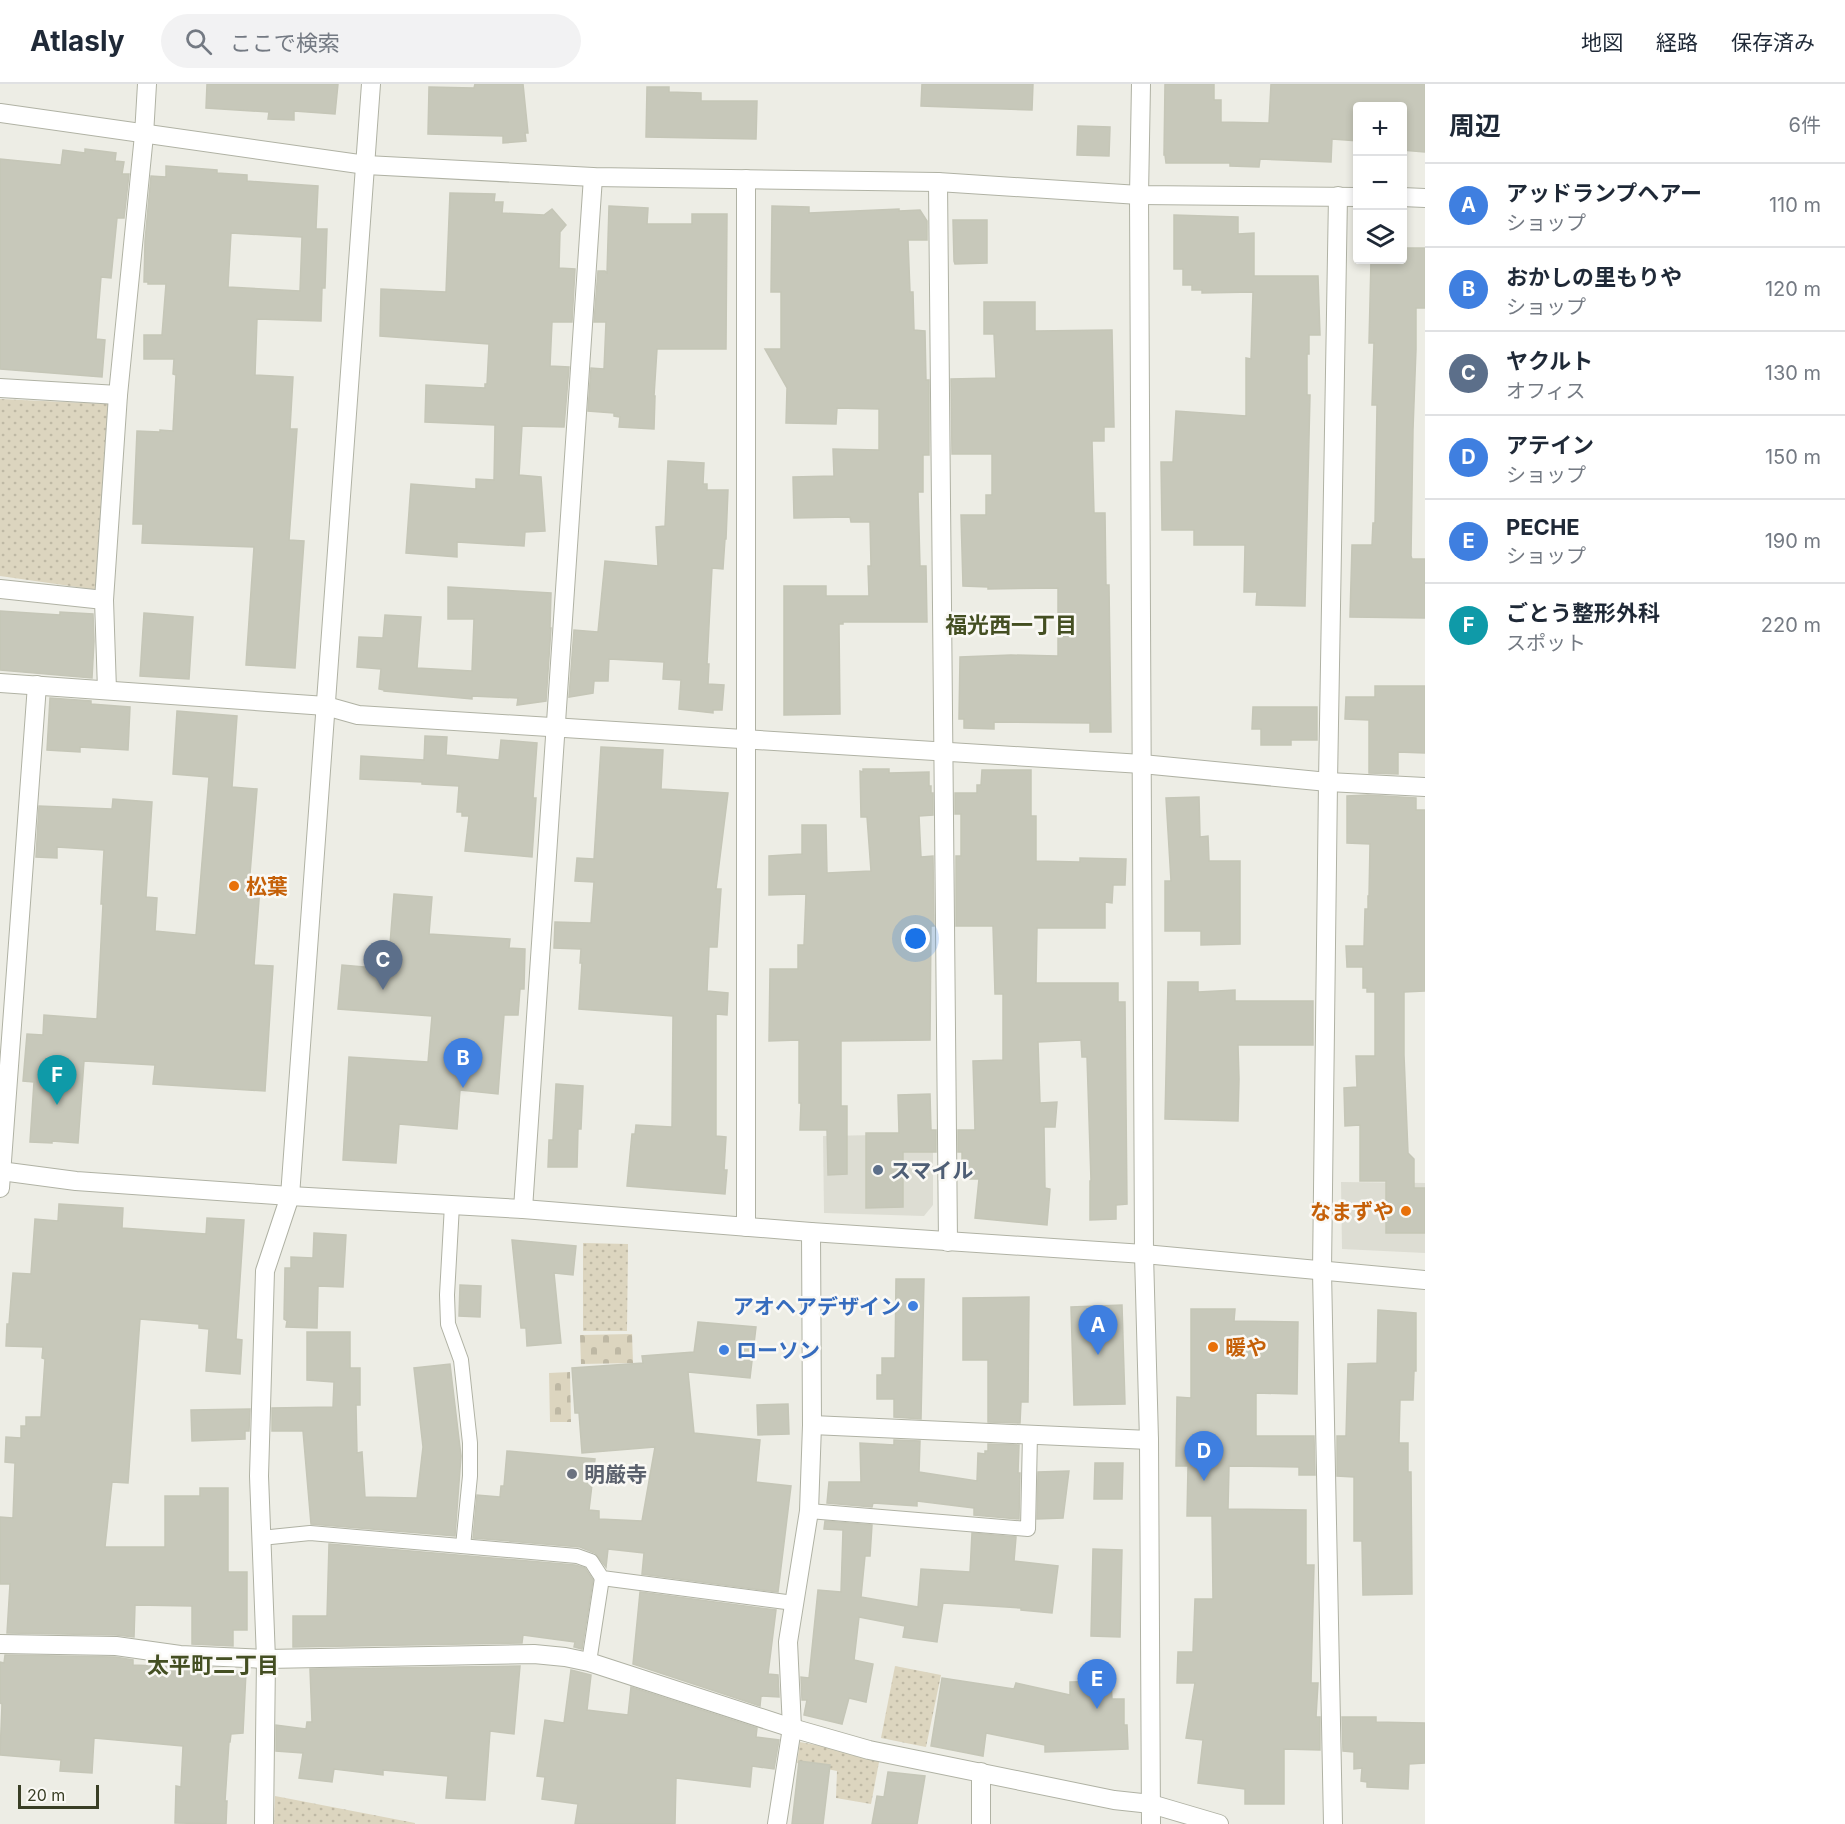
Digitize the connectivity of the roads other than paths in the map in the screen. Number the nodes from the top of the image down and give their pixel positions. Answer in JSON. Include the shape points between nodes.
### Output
{"nodes":[{"id":1,"x":147,"y":84,"type":"edge"},
{"id":2,"x":371,"y":84,"type":"edge"},
{"id":3,"x":1140,"y":84,"type":"edge"},
{"id":4,"x":0,"y":113,"type":"edge"},
{"id":5,"x":144,"y":135,"type":"junction"},
{"id":6,"x":366,"y":165,"type":"junction"},
{"id":7,"x":593,"y":177,"type":"junction"},
{"id":8,"x":746,"y":178,"type":"junction"},
{"id":9,"x":938,"y":182,"type":"junction"},
{"id":10,"x":1139,"y":195,"type":"junction"},
{"id":11,"x":1338,"y":196,"type":"junction"},
{"id":12,"x":1353,"y":197,"type":"edge"},
{"id":13,"x":1407,"y":198,"type":"edge"},
{"id":14,"x":1425,"y":198,"type":"edge"},
{"id":15,"x":0,"y":388,"type":"edge"},
{"id":16,"x":118,"y":395,"type":"junction"},
{"id":17,"x":0,"y":589,"type":"edge"},
{"id":18,"x":104,"y":600,"type":"junction"},
{"id":19,"x":0,"y":683,"type":"edge"},
{"id":20,"x":37,"y":685,"type":"junction"},
{"id":21,"x":107,"y":690,"type":"junction"},
{"id":22,"x":326,"y":706,"type":"junction"},
{"id":23,"x":556,"y":727,"type":"junction"},
{"id":24,"x":746,"y":739,"type":"junction"},
{"id":25,"x":944,"y":751,"type":"junction"},
{"id":26,"x":1142,"y":764,"type":"junction"},
{"id":27,"x":1328,"y":782,"type":"junction"},
{"id":28,"x":1425,"y":787,"type":"edge"},
{"id":29,"x":0,"y":1177,"type":"edge"},
{"id":30,"x":290,"y":1196,"type":"junction"},
{"id":31,"x":452,"y":1205,"type":"junction"},
{"id":32,"x":524,"y":1209,"type":"junction"},
{"id":33,"x":746,"y":1227,"type":"junction"},
{"id":34,"x":811,"y":1232,"type":"junction"},
{"id":35,"x":948,"y":1242,"type":"junction"},
{"id":36,"x":1144,"y":1254,"type":"junction"},
{"id":37,"x":1322,"y":1271,"type":"junction"},
{"id":38,"x":1425,"y":1281,"type":"edge"},
{"id":39,"x":812,"y":1425,"type":"junction"},
{"id":40,"x":1030,"y":1434,"type":"junction"},
{"id":41,"x":1149,"y":1440,"type":"junction"},
{"id":42,"x":809,"y":1511,"type":"junction"},
{"id":43,"x":261,"y":1538,"type":"junction"},
{"id":44,"x":463,"y":1546,"type":"junction"},
{"id":45,"x":602,"y":1578,"type":"junction"},
{"id":46,"x":794,"y":1603,"type":"junction"},
{"id":47,"x":0,"y":1644,"type":"edge"},
{"id":48,"x":266,"y":1659,"type":"junction"},
{"id":49,"x":589,"y":1662,"type":"junction"},
{"id":50,"x":792,"y":1728,"type":"junction"},
{"id":51,"x":981,"y":1772,"type":"junction"},
{"id":52,"x":1151,"y":1804,"type":"junction"},
{"id":53,"x":264,"y":1824,"type":"edge"},
{"id":54,"x":777,"y":1824,"type":"edge"},
{"id":55,"x":981,"y":1824,"type":"edge"},
{"id":56,"x":1151,"y":1824,"type":"edge"},
{"id":57,"x":1219,"y":1824,"type":"edge"},
{"id":58,"x":1334,"y":1824,"type":"edge"}],
"edges":[{"from":1,"to":5,"type":"street"},
{"from":2,"to":6,"type":"street"},
{"from":3,"to":10,"type":"street"},
{"from":4,"to":5,"type":"street"},
{"from":5,"to":6,"type":"street"},
{"from":5,"to":16,"type":"street"},
{"from":6,"to":7,"type":"street"},
{"from":6,"to":22,"type":"street"},
{"from":7,"to":8,"type":"street"},
{"from":7,"to":23,"type":"street"},
{"from":8,"to":9,"type":"street"},
{"from":8,"to":24,"type":"street"},
{"from":9,"to":10,"type":"street"},
{"from":9,"to":25,"type":"street"},
{"from":10,"to":11,"type":"street"},
{"from":10,"to":26,"type":"street"},
{"from":11,"to":12,"type":"street"},
{"from":11,"to":27,"type":"street"},
{"from":13,"to":14,"type":"street"},
{"from":15,"to":16,"type":"street"},
{"from":16,"to":18,"type":"street"},
{"from":17,"to":18,"type":"street"},
{"from":18,"to":21,"type":"street"},
{"from":19,"to":20,"type":"street"},
{"from":20,"to":21,"type":"street"},
{"from":20,"to":29,"type":"street"},
{"from":21,"to":22,"type":"street"},
{"from":22,"to":23,"type":"street","via":[[358,715]]},
{"from":22,"to":30,"type":"street"},
{"from":23,"to":24,"type":"street"},
{"from":23,"to":32,"type":"street"},
{"from":24,"to":25,"type":"street"},
{"from":24,"to":33,"type":"street"},
{"from":25,"to":26,"type":"street"},
{"from":25,"to":35,"type":"street"},
{"from":26,"to":27,"type":"street"},
{"from":26,"to":36,"type":"street"},
{"from":27,"to":28,"type":"street"},
{"from":27,"to":37,"type":"street"},
{"from":29,"to":30,"type":"street"},
{"from":30,"to":31,"type":"street"},
{"from":30,"to":43,"type":"street","via":[[265,1271]]},
{"from":31,"to":32,"type":"street"},
{"from":31,"to":44,"type":"lane","via":[[448,1324],[461,1360],[470,1443]]},
{"from":32,"to":33,"type":"street"},
{"from":33,"to":34,"type":"street"},
{"from":34,"to":35,"type":"street"},
{"from":34,"to":39,"type":"street"},
{"from":35,"to":36,"type":"street"},
{"from":36,"to":37,"type":"street"},
{"from":36,"to":41,"type":"street"},
{"from":37,"to":38,"type":"street"},
{"from":37,"to":58,"type":"street"},
{"from":39,"to":40,"type":"street"},
{"from":39,"to":42,"type":"street"},
{"from":40,"to":41,"type":"street"},
{"from":40,"to":42,"type":"lane","via":[[1029,1529]]},
{"from":41,"to":52,"type":"street"},
{"from":42,"to":46,"type":"street"},
{"from":43,"to":44,"type":"lane","via":[[310,1533]]},
{"from":43,"to":48,"type":"street"},
{"from":44,"to":45,"type":"lane","via":[[577,1556],[591,1561]]},
{"from":45,"to":46,"type":"lane"},
{"from":45,"to":49,"type":"lane"},
{"from":46,"to":50,"type":"street","via":[[788,1641]]},
{"from":47,"to":48,"type":"street","via":[[116,1646],[180,1655]]},
{"from":48,"to":49,"type":"street","via":[[534,1654]]},
{"from":48,"to":53,"type":"street"},
{"from":49,"to":50,"type":"street"},
{"from":50,"to":51,"type":"street","via":[[869,1750]]},
{"from":50,"to":54,"type":"street"},
{"from":51,"to":52,"type":"street"},
{"from":51,"to":55,"type":"street"},
{"from":52,"to":56,"type":"street"},
{"from":52,"to":57,"type":"street"}]}
